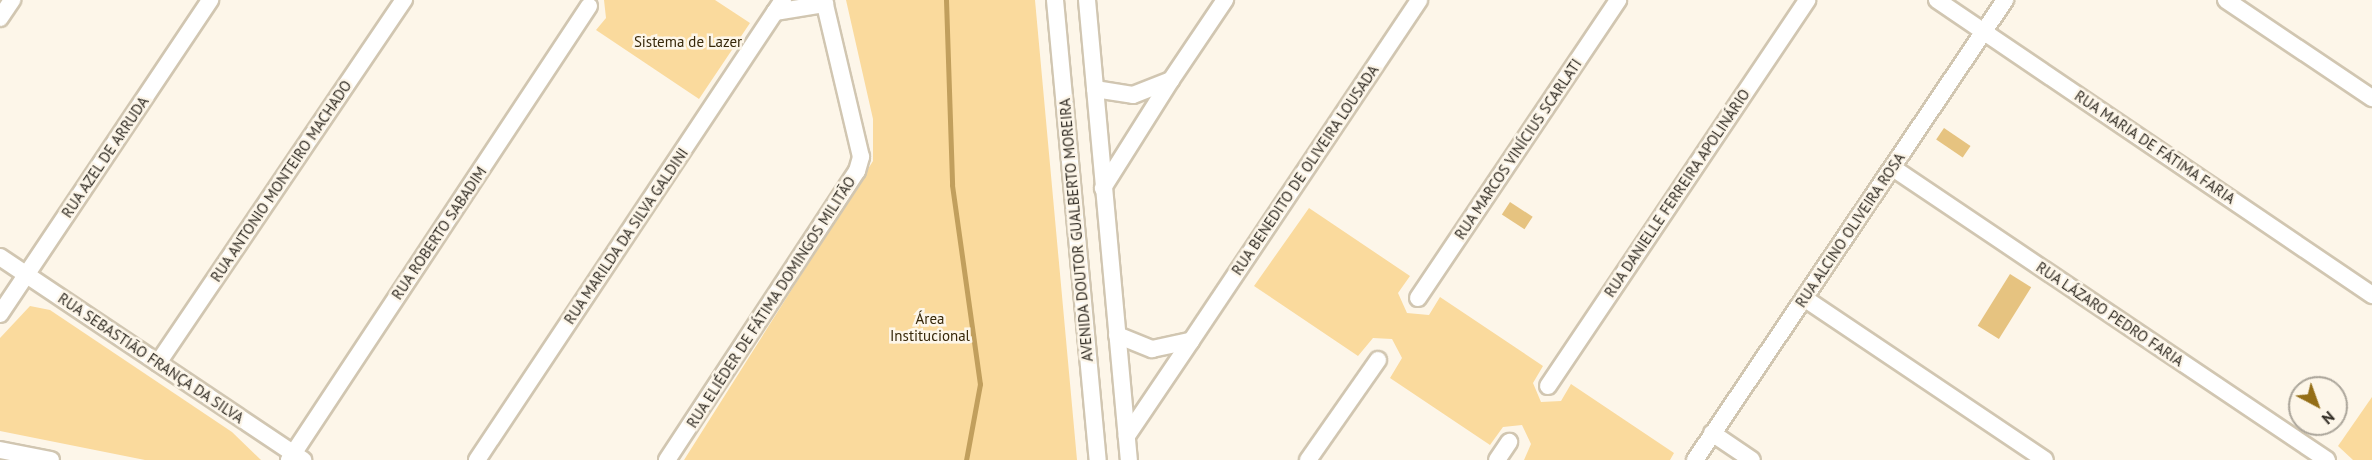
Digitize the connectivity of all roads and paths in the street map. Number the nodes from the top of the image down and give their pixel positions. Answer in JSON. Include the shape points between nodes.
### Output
{"nodes":[{"id":1,"x":12,"y":0,"type":"edge"},
{"id":2,"x":210,"y":0,"type":"edge"},
{"id":3,"x":404,"y":0,"type":"edge"},
{"id":4,"x":1055,"y":0,"type":"edge"},
{"id":5,"x":1087,"y":0,"type":"edge"},
{"id":6,"x":1225,"y":0,"type":"edge"},
{"id":7,"x":1419,"y":0,"type":"edge"},
{"id":8,"x":1618,"y":0,"type":"edge"},
{"id":9,"x":1807,"y":0,"type":"edge"},
{"id":10,"x":1937,"y":0,"type":"edge"},
{"id":11,"x":2005,"y":0,"type":"edge"},
{"id":12,"x":2226,"y":0,"type":"edge"},
{"id":13,"x":825,"y":2,"type":"edge"},
{"id":14,"x":589,"y":6,"type":"dead end"},
{"id":15,"x":779,"y":6,"type":"edge"},
{"id":16,"x":0,"y":18,"type":"edge"},
{"id":17,"x":1984,"y":31,"type":"junction"},
{"id":18,"x":1171,"y":80,"type":"junction"},
{"id":19,"x":1095,"y":89,"type":"junction"},
{"id":20,"x":2372,"y":98,"type":"edge"},
{"id":21,"x":1893,"y":168,"type":"junction"},
{"id":22,"x":1103,"y":188,"type":"junction"},
{"id":23,"x":0,"y":257,"type":"edge"},
{"id":24,"x":26,"y":274,"type":"junction"},
{"id":25,"x":2372,"y":295,"type":"edge"},
{"id":26,"x":1418,"y":298,"type":"dead end"},
{"id":27,"x":1804,"y":298,"type":"junction"},
{"id":28,"x":0,"y":314,"type":"edge"},
{"id":29,"x":1117,"y":335,"type":"junction"},
{"id":30,"x":1191,"y":341,"type":"junction"},
{"id":31,"x":1378,"y":360,"type":"dead end"},
{"id":32,"x":158,"y":363,"type":"junction"},
{"id":33,"x":1548,"y":386,"type":"dead end"},
{"id":34,"x":1712,"y":433,"type":"junction"},
{"id":35,"x":1127,"y":435,"type":"junction"},
{"id":36,"x":1509,"y":442,"type":"dead end"},
{"id":37,"x":0,"y":450,"type":"edge"},
{"id":38,"x":295,"y":458,"type":"edge"},
{"id":39,"x":51,"y":460,"type":"edge"},
{"id":40,"x":477,"y":460,"type":"edge"},
{"id":41,"x":667,"y":460,"type":"edge"},
{"id":42,"x":1098,"y":460,"type":"edge"},
{"id":43,"x":1129,"y":460,"type":"edge"},
{"id":44,"x":1308,"y":460,"type":"edge"},
{"id":45,"x":1497,"y":460,"type":"edge"},
{"id":46,"x":1695,"y":460,"type":"edge"},
{"id":47,"x":1752,"y":460,"type":"edge"},
{"id":48,"x":2045,"y":460,"type":"edge"},
{"id":49,"x":2327,"y":460,"type":"edge"}],
"edges":[{"from":1,"to":16,"type":"street"},
{"from":2,"to":24,"type":"street","name":"RUA AZEL DE ARRUDA"},
{"from":3,"to":32,"type":"street","name":"RUA ANTONIO MONTEIRO MACHADO"},
{"from":4,"to":42,"type":"street","name":"AVENIDA DOUTOR GUALBERTO MOREIRA"},
{"from":5,"to":19,"type":"street","name":"AVENIDA DOUTOR GUALBERTO MOREIRA"},
{"from":6,"to":18,"type":"street"},
{"from":7,"to":30,"type":"street","name":"RUA BENEDITO DE OLIVEIRA LOUSADA"},
{"from":8,"to":26,"type":"street","name":"RUA MARCOS VINÍCIUS SCARLATI"},
{"from":9,"to":33,"type":"street","name":"RUA DANIELLE FERREIRA APOLINÁRIO"},
{"from":10,"to":17,"type":"street","name":"RUA MARIA DE FÁTIMA FARIA"},
{"from":11,"to":17,"type":"street","name":"RUA ALCINO OLIVEIRA ROSA"},
{"from":12,"to":20,"type":"street"},
{"from":13,"to":15,"type":"street","name":"RUA MARILDA DA SILVA GALDINI"},
{"from":13,"to":41,"type":"street","name":"RUA ELIÉDER DE FÁTIMA DOMINGOS MILITÃO","via":[[861,157],[857,171]]},
{"from":14,"to":38,"type":"street","name":"RUA ROBERTO SABADIM"},
{"from":15,"to":40,"type":"street","name":"RUA MARILDA DA SILVA GALDINI"},
{"from":17,"to":21,"type":"street","name":"RUA ALCINO OLIVEIRA ROSA"},
{"from":17,"to":25,"type":"street","name":"RUA MARIA DE FÁTIMA FARIA"},
{"from":18,"to":19,"type":"street","via":[[1133,95]]},
{"from":18,"to":22,"type":"street"},
{"from":19,"to":22,"type":"street","name":"AVENIDA DOUTOR GUALBERTO MOREIRA"},
{"from":21,"to":27,"type":"street","name":"RUA ALCINO OLIVEIRA ROSA"},
{"from":21,"to":49,"type":"street","name":"RUA LÁZARO PEDRO FARIA"},
{"from":22,"to":29,"type":"street","name":"AVENIDA DOUTOR GUALBERTO MOREIRA"},
{"from":23,"to":24,"type":"street","name":"RUA SEBASTIÃO FRANÇA DA SILVA"},
{"from":24,"to":28,"type":"street","name":"RUA AZEL DE ARRUDA"},
{"from":24,"to":32,"type":"street","name":"RUA SEBASTIÃO FRANÇA DA SILVA"},
{"from":27,"to":34,"type":"street","name":"RUA ALCINO OLIVEIRA ROSA"},
{"from":27,"to":48,"type":"street"},
{"from":29,"to":30,"type":"street","via":[[1152,349]]},
{"from":29,"to":35,"type":"street","name":"AVENIDA DOUTOR GUALBERTO MOREIRA"},
{"from":30,"to":35,"type":"street","name":"RUA BENEDITO DE OLIVEIRA LOUSADA"},
{"from":31,"to":44,"type":"street"},
{"from":32,"to":38,"type":"street","name":"RUA SEBASTIÃO FRANÇA DA SILVA"},
{"from":34,"to":46,"type":"street","name":"RUA ALCINO OLIVEIRA ROSA"},
{"from":34,"to":47,"type":"street"},
{"from":35,"to":43,"type":"street","name":"AVENIDA DOUTOR GUALBERTO MOREIRA"},
{"from":36,"to":45,"type":"street"},
{"from":37,"to":39,"type":"street"}]}
